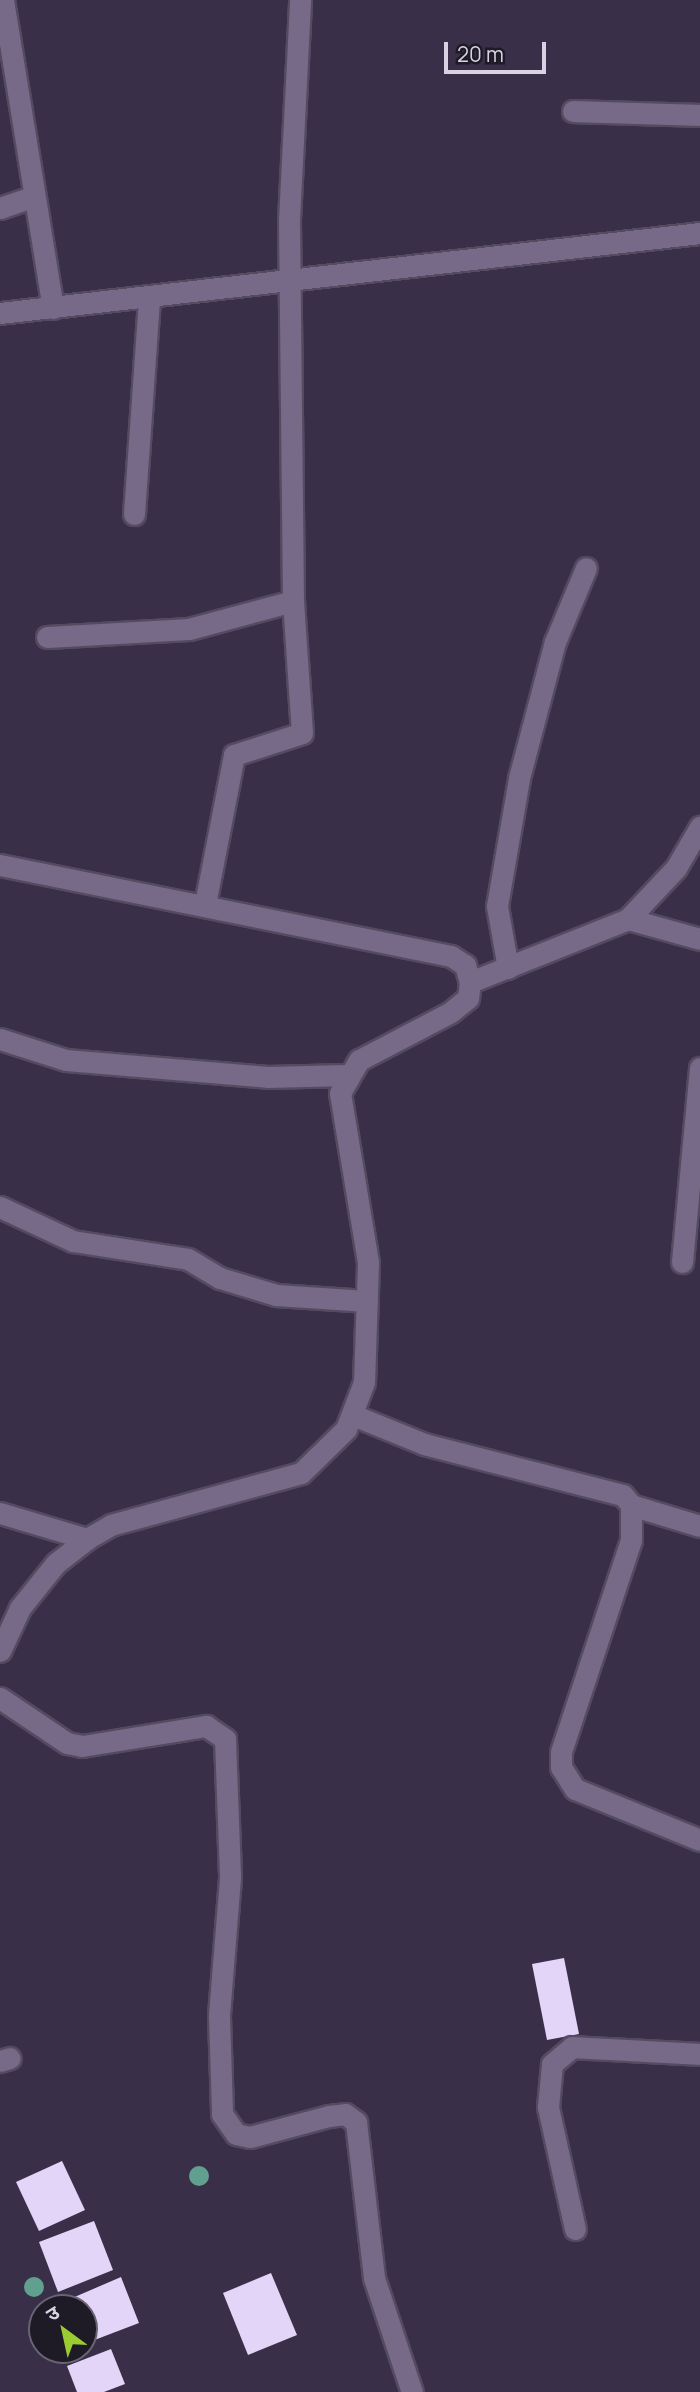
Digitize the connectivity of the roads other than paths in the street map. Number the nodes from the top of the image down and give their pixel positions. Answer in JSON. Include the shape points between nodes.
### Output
{"nodes":[{"id":1,"x":3,"y":0,"type":"edge"},
{"id":2,"x":300,"y":0,"type":"edge"},
{"id":3,"x":573,"y":111,"type":"dead end"},
{"id":4,"x":700,"y":116,"type":"edge"},
{"id":5,"x":32,"y":197,"type":"junction"},
{"id":6,"x":0,"y":208,"type":"edge"},
{"id":7,"x":700,"y":233,"type":"edge"},
{"id":8,"x":291,"y":284,"type":"junction"},
{"id":9,"x":149,"y":298,"type":"junction"},
{"id":10,"x":53,"y":309,"type":"junction"},
{"id":11,"x":0,"y":313,"type":"edge"},
{"id":12,"x":135,"y":514,"type":"dead end"},
{"id":13,"x":586,"y":568,"type":"dead end"},
{"id":14,"x":293,"y":601,"type":"junction"},
{"id":15,"x":47,"y":636,"type":"dead end"},
{"id":16,"x":700,"y":827,"type":"edge"},
{"id":17,"x":0,"y":865,"type":"edge"},
{"id":18,"x":205,"y":904,"type":"junction"},
{"id":19,"x":628,"y":919,"type":"junction"},
{"id":20,"x":700,"y":939,"type":"edge"},
{"id":21,"x":508,"y":968,"type":"junction"},
{"id":22,"x":470,"y":982,"type":"junction"},
{"id":23,"x":0,"y":1040,"type":"edge"},
{"id":24,"x":700,"y":1068,"type":"edge"},
{"id":25,"x":346,"y":1075,"type":"junction"},
{"id":26,"x":0,"y":1207,"type":"edge"},
{"id":27,"x":682,"y":1262,"type":"dead end"},
{"id":28,"x":368,"y":1301,"type":"junction"},
{"id":29,"x":353,"y":1415,"type":"junction"},
{"id":30,"x":631,"y":1505,"type":"junction"},
{"id":31,"x":0,"y":1513,"type":"edge"},
{"id":32,"x":700,"y":1526,"type":"edge"},
{"id":33,"x":88,"y":1539,"type":"junction"},
{"id":34,"x":0,"y":1651,"type":"edge"},
{"id":35,"x":0,"y":1698,"type":"edge"},
{"id":36,"x":700,"y":1840,"type":"edge"},
{"id":37,"x":700,"y":2054,"type":"edge"},
{"id":38,"x":575,"y":2229,"type":"dead end"},
{"id":39,"x":412,"y":2392,"type":"edge"}],
"edges":[{"from":1,"to":5,"type":"street","via":[[22,91]]},
{"from":2,"to":8,"type":"street"},
{"from":3,"to":4,"type":"street"},
{"from":5,"to":6,"type":"street"},
{"from":5,"to":10,"type":"street"},
{"from":7,"to":8,"type":"street"},
{"from":8,"to":9,"type":"street"},
{"from":8,"to":14,"type":"street"},
{"from":9,"to":10,"type":"street"},
{"from":9,"to":12,"type":"street"},
{"from":10,"to":11,"type":"street"},
{"from":13,"to":21,"type":"street","via":[[555,642],[519,778],[497,906]]},
{"from":14,"to":15,"type":"street","via":[[189,629]]},
{"from":14,"to":18,"type":"street","via":[[302,733],[234,755]]},
{"from":16,"to":19,"type":"street","via":[[676,868]]},
{"from":17,"to":18,"type":"street"},
{"from":18,"to":22,"type":"street","via":[[451,956],[465,965]]},
{"from":19,"to":20,"type":"street"},
{"from":19,"to":21,"type":"street"},
{"from":21,"to":22,"type":"street"},
{"from":22,"to":25,"type":"street","via":[[468,998],[452,1012],[359,1060]]},
{"from":23,"to":25,"type":"street","via":[[47,1057],[100,1064],[267,1077]]},
{"from":24,"to":27,"type":"street"},
{"from":25,"to":28,"type":"street","via":[[341,1114],[368,1263]]},
{"from":26,"to":28,"type":"street","via":[[73,1241],[188,1259],[220,1278],[276,1295]]},
{"from":28,"to":29,"type":"street","via":[[364,1382]]},
{"from":29,"to":30,"type":"street","via":[[424,1444],[610,1489]]},
{"from":29,"to":33,"type":"street","via":[[324,1456],[301,1473],[111,1525]]},
{"from":30,"to":32,"type":"street"},
{"from":30,"to":36,"type":"street","via":[[631,1540],[561,1752],[561,1767],[575,1789]]},
{"from":31,"to":33,"type":"street"},
{"from":33,"to":34,"type":"street","via":[[56,1563],[20,1608]]},
{"from":35,"to":39,"type":"street","via":[[67,1743],[82,1746],[206,1726],[225,1739],[230,1878],[219,2016],[222,2114],[236,2134],[250,2137],[328,2116],[345,2114],[356,2122],[374,2278]]},
{"from":37,"to":38,"type":"street","via":[[572,2047],[552,2064],[548,2107]]}]}
